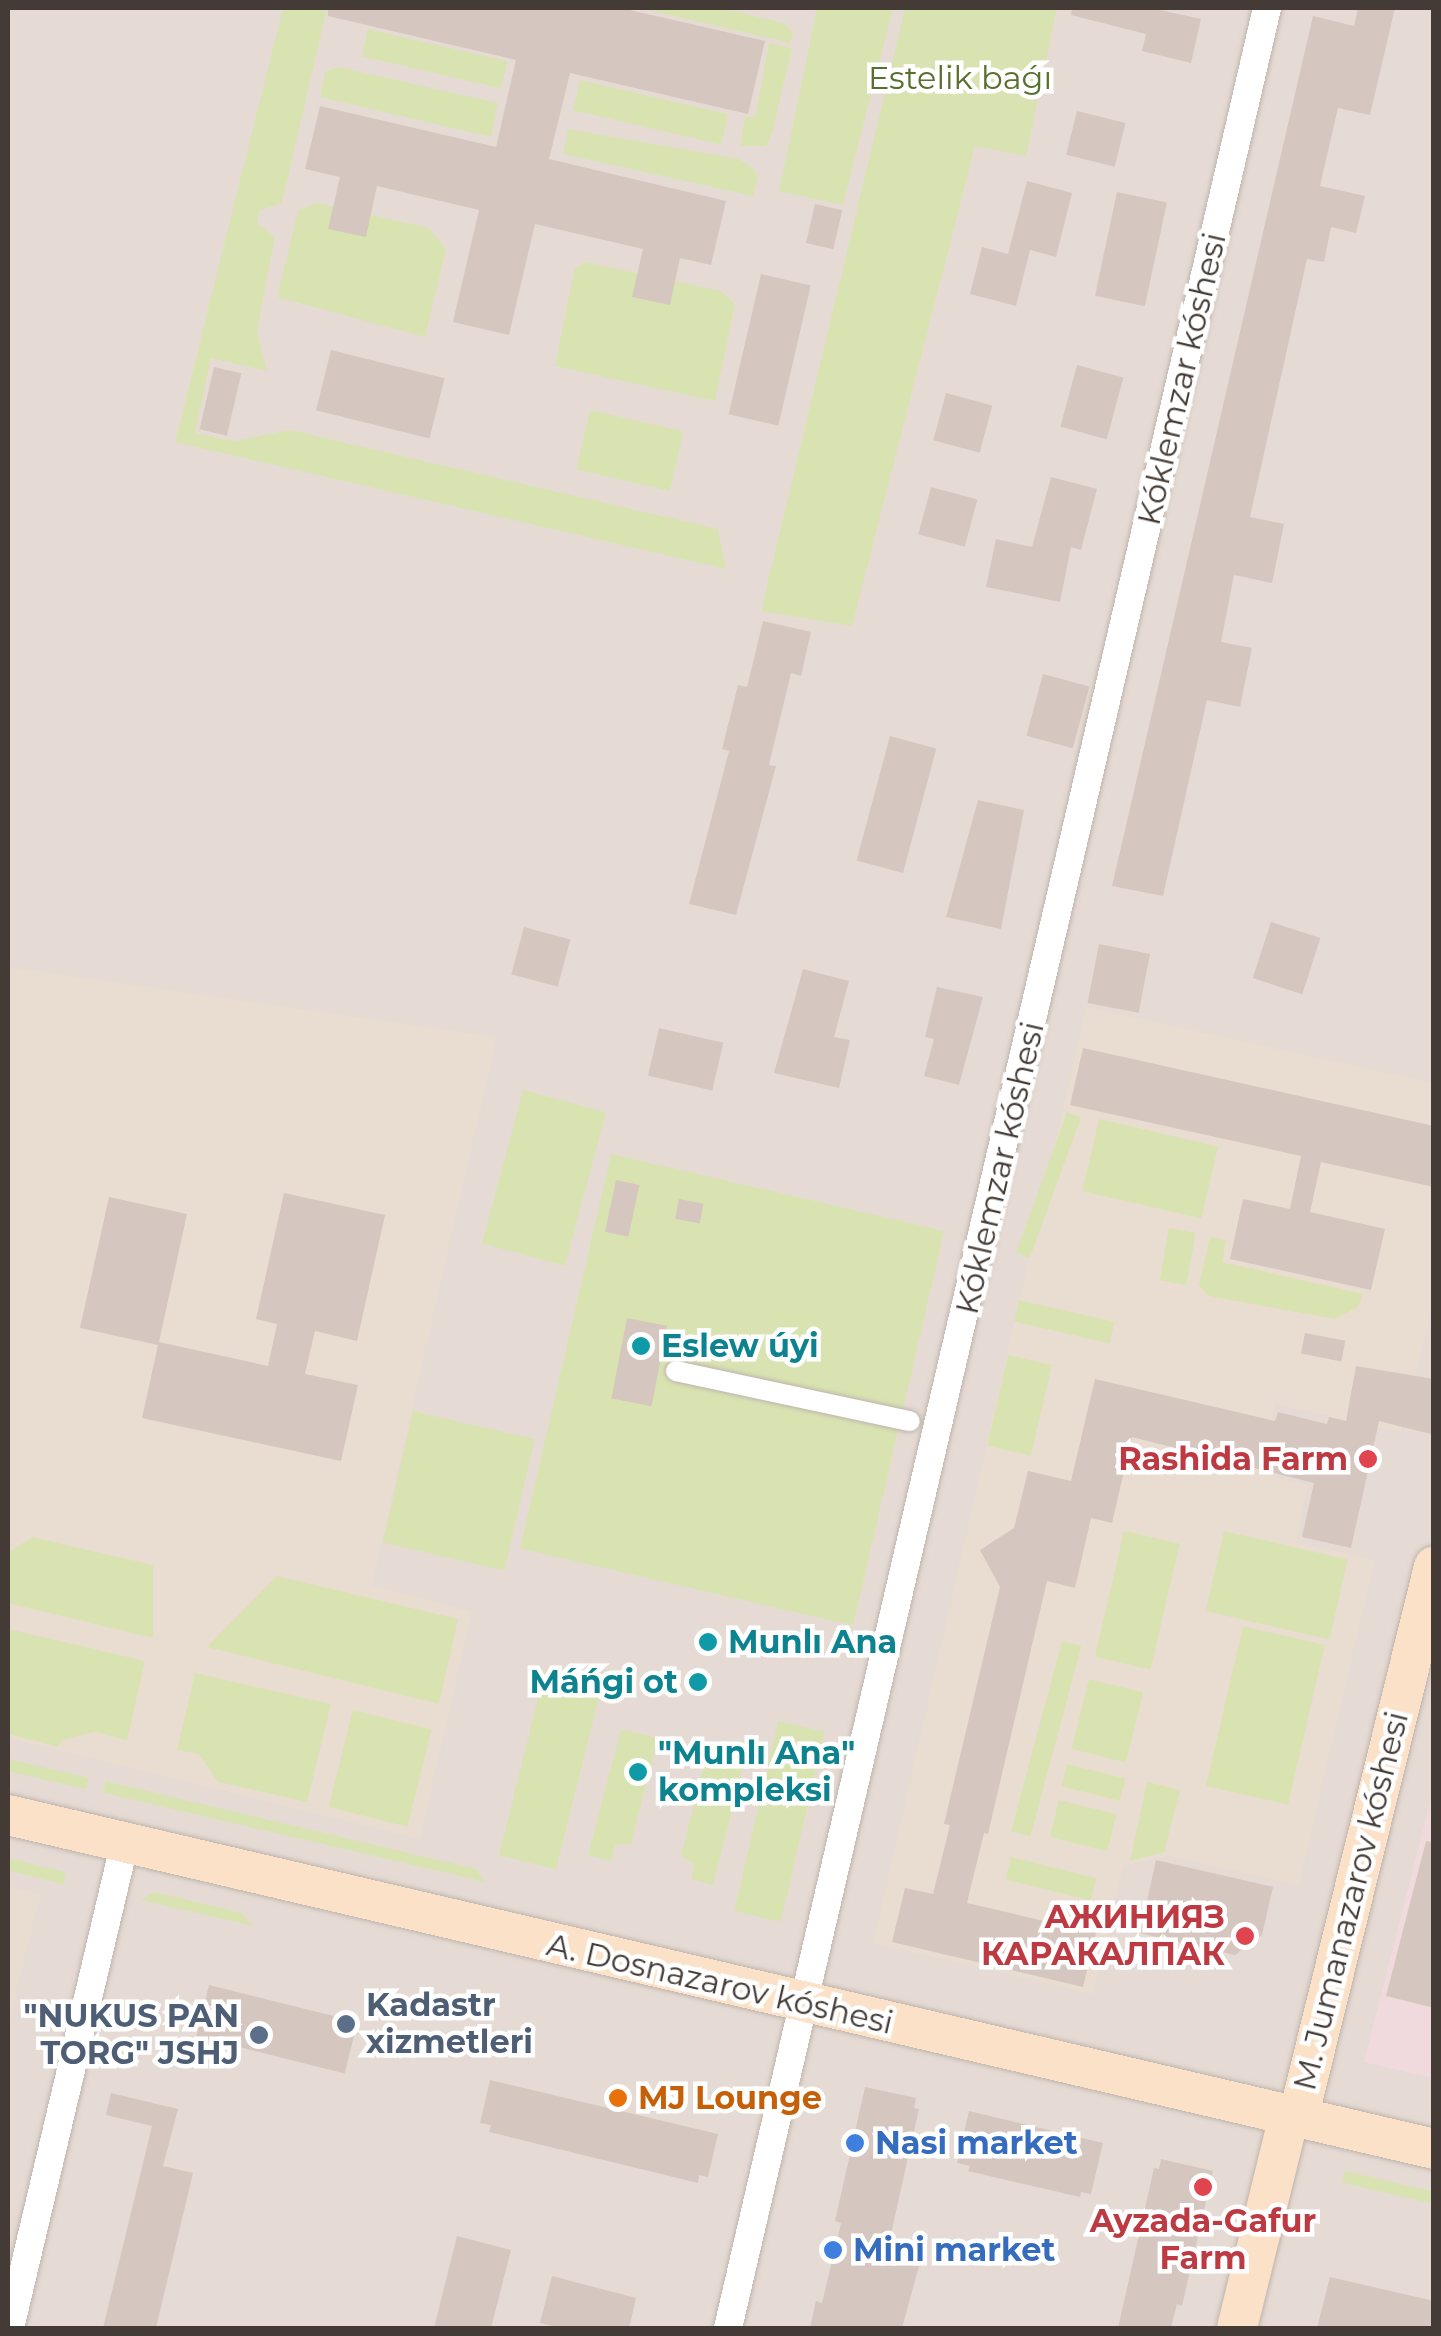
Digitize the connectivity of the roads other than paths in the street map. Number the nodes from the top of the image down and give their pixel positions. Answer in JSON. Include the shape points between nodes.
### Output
{"nodes":[{"id":1,"x":1267,"y":8,"type":"edge"},
{"id":2,"x":676,"y":1371,"type":"dead end"},
{"id":3,"x":910,"y":1421,"type":"dead end"},
{"id":4,"x":1434,"y":1567,"type":"edge"},
{"id":5,"x":8,"y":1815,"type":"edge"},
{"id":6,"x":125,"y":1843,"type":"junction"},
{"id":7,"x":806,"y":2004,"type":"junction"},
{"id":8,"x":1294,"y":2117,"type":"junction"},
{"id":9,"x":1434,"y":2150,"type":"edge"},
{"id":10,"x":10,"y":2328,"type":"edge"},
{"id":11,"x":728,"y":2328,"type":"edge"},
{"id":12,"x":1237,"y":2328,"type":"edge"}],
"edges":[{"from":1,"to":7,"type":"street","name":"Kóklemzar kóshesi"},
{"from":2,"to":3,"type":"street"},
{"from":4,"to":8,"type":"main road","name":"M. Jumanazarov kóshesi"},
{"from":5,"to":6,"type":"main road","name":"A. Dosnazarov kóshesi"},
{"from":6,"to":7,"type":"main road","name":"A. Dosnazarov kóshesi"},
{"from":6,"to":10,"type":"street"},
{"from":7,"to":8,"type":"main road","name":"A. Dosnazarov kóshesi"},
{"from":7,"to":11,"type":"street","name":"Kóklemzar kóshesi"},
{"from":8,"to":9,"type":"main road","name":"A. Dosnazarov kóshesi"},
{"from":8,"to":12,"type":"main road","name":"M. Jumanazarov kóshesi"}]}
